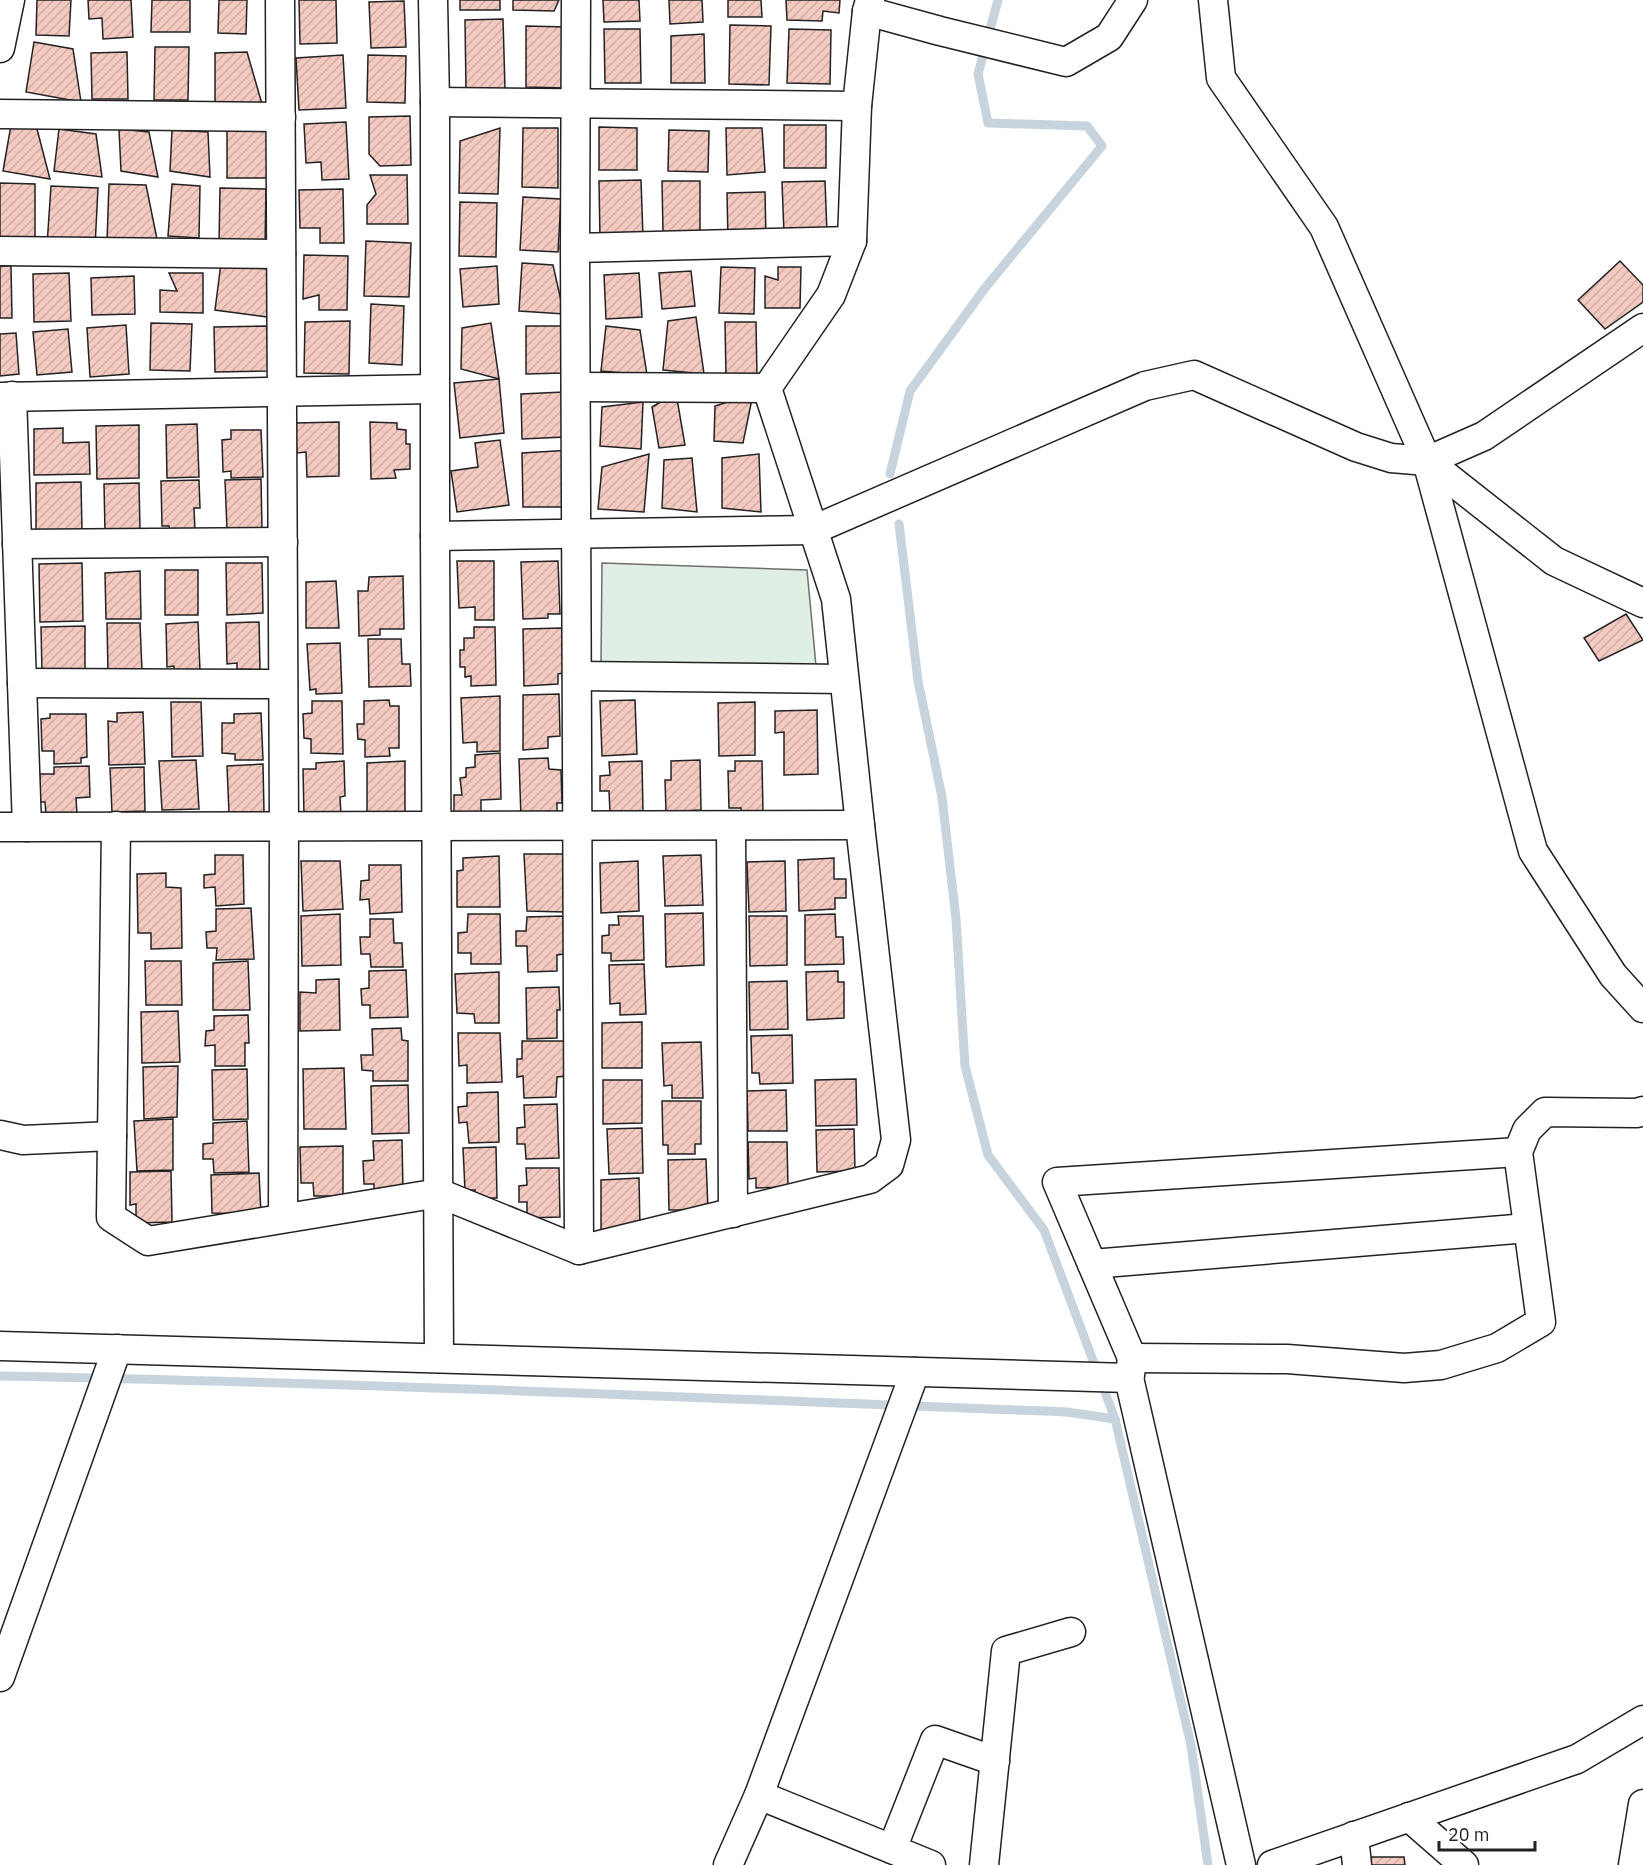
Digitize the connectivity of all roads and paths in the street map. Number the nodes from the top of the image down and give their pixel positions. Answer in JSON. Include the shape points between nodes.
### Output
{"nodes":[{"id":1,"x":10,"y":0,"type":"edge"},
{"id":2,"x":280,"y":0,"type":"edge"},
{"id":3,"x":433,"y":0,"type":"edge"},
{"id":4,"x":576,"y":0,"type":"edge"},
{"id":5,"x":1133,"y":0,"type":"edge"},
{"id":6,"x":1214,"y":0,"type":"edge"},
{"id":7,"x":869,"y":5,"type":"edge"},
{"id":8,"x":0,"y":48,"type":"edge"},
{"id":9,"x":435,"y":102,"type":"junction"},
{"id":10,"x":574,"y":104,"type":"junction"},
{"id":11,"x":857,"y":106,"type":"junction"},
{"id":12,"x":0,"y":114,"type":"edge"},
{"id":13,"x":280,"y":117,"type":"junction"},
{"id":14,"x":852,"y":241,"type":"junction"},
{"id":15,"x":575,"y":248,"type":"junction"},
{"id":16,"x":0,"y":251,"type":"edge"},
{"id":17,"x":281,"y":254,"type":"junction"},
{"id":18,"x":1643,"y":328,"type":"edge"},
{"id":19,"x":576,"y":387,"type":"junction"},
{"id":20,"x":767,"y":388,"type":"junction"},
{"id":21,"x":434,"y":389,"type":"junction"},
{"id":22,"x":282,"y":391,"type":"junction"},
{"id":23,"x":6,"y":397,"type":"edge"},
{"id":24,"x":1427,"y":461,"type":"junction"},
{"id":25,"x":813,"y":530,"type":"junction"},
{"id":26,"x":576,"y":534,"type":"junction"},
{"id":27,"x":435,"y":536,"type":"junction"},
{"id":28,"x":283,"y":542,"type":"junction"},
{"id":29,"x":17,"y":544,"type":"junction"},
{"id":30,"x":1643,"y":603,"type":"edge"},
{"id":31,"x":14,"y":673,"type":"edge"},
{"id":32,"x":577,"y":676,"type":"junction"},
{"id":33,"x":844,"y":679,"type":"junction"},
{"id":34,"x":284,"y":684,"type":"junction"},
{"id":35,"x":860,"y":825,"type":"junction"},
{"id":36,"x":116,"y":826,"type":"junction"},
{"id":37,"x":284,"y":826,"type":"junction"},
{"id":38,"x":436,"y":826,"type":"junction"},
{"id":39,"x":577,"y":826,"type":"junction"},
{"id":40,"x":731,"y":826,"type":"junction"},
{"id":41,"x":13,"y":827,"type":"edge"},
{"id":42,"x":1643,"y":1008,"type":"edge"},
{"id":43,"x":1643,"y":1111,"type":"edge"},
{"id":44,"x":0,"y":1135,"type":"edge"},
{"id":45,"x":112,"y":1136,"type":"junction"},
{"id":46,"x":1518,"y":1152,"type":"junction"},
{"id":47,"x":439,"y":1193,"type":"junction"},
{"id":48,"x":733,"y":1213,"type":"junction"},
{"id":49,"x":283,"y":1218,"type":"junction"},
{"id":50,"x":1528,"y":1228,"type":"junction"},
{"id":51,"x":579,"y":1250,"type":"junction"},
{"id":52,"x":1092,"y":1264,"type":"junction"},
{"id":53,"x":0,"y":1346,"type":"edge"},
{"id":54,"x":117,"y":1349,"type":"junction"},
{"id":55,"x":439,"y":1358,"type":"junction"},
{"id":56,"x":1128,"y":1371,"type":"junction"},
{"id":57,"x":915,"y":1372,"type":"junction"},
{"id":58,"x":1071,"y":1632,"type":"dead end"},
{"id":59,"x":0,"y":1677,"type":"edge"},
{"id":60,"x":1643,"y":1720,"type":"edge"},
{"id":61,"x":995,"y":1761,"type":"junction"},
{"id":62,"x":759,"y":1795,"type":"junction"},
{"id":63,"x":1643,"y":1804,"type":"edge"},
{"id":64,"x":1408,"y":1817,"type":"junction"},
{"id":65,"x":1354,"y":1836,"type":"junction"},
{"id":66,"x":892,"y":1849,"type":"junction"},
{"id":67,"x":728,"y":1865,"type":"edge"},
{"id":68,"x":931,"y":1865,"type":"edge"},
{"id":69,"x":984,"y":1865,"type":"edge"},
{"id":70,"x":1241,"y":1865,"type":"edge"},
{"id":71,"x":1272,"y":1865,"type":"edge"},
{"id":72,"x":1357,"y":1865,"type":"edge"},
{"id":73,"x":1464,"y":1865,"type":"edge"},
{"id":74,"x":1634,"y":1865,"type":"edge"}],
"edges":[{"from":1,"to":8,"type":"street"},
{"from":2,"to":13,"type":"street"},
{"from":3,"to":9,"type":"street"},
{"from":4,"to":10,"type":"street"},
{"from":5,"to":7,"type":"street","via":[[1109,37],[1066,62],[965,38]]},
{"from":6,"to":24,"type":"street","via":[[1221,78],[1324,227]]},
{"from":7,"to":11,"type":"street"},
{"from":9,"to":10,"type":"street"},
{"from":9,"to":21,"type":"street"},
{"from":10,"to":11,"type":"street"},
{"from":10,"to":15,"type":"street"},
{"from":11,"to":14,"type":"street"},
{"from":12,"to":13,"type":"street"},
{"from":13,"to":17,"type":"street"},
{"from":14,"to":15,"type":"street"},
{"from":14,"to":20,"type":"street","via":[[831,295]]},
{"from":15,"to":19,"type":"street"},
{"from":16,"to":17,"type":"street"},
{"from":17,"to":22,"type":"street"},
{"from":18,"to":24,"type":"street","via":[[1484,436]]},
{"from":19,"to":20,"type":"street"},
{"from":19,"to":26,"type":"street"},
{"from":20,"to":25,"type":"street"},
{"from":21,"to":22,"type":"street"},
{"from":21,"to":27,"type":"street"},
{"from":22,"to":23,"type":"street"},
{"from":22,"to":28,"type":"street"},
{"from":23,"to":29,"type":"street"},
{"from":24,"to":25,"type":"street","via":[[1391,458],[1356,447],[1194,375],[1145,386]]},
{"from":24,"to":30,"type":"street","via":[[1554,561]]},
{"from":24,"to":42,"type":"street","via":[[1533,851],[1613,975]]},
{"from":25,"to":26,"type":"street"},
{"from":25,"to":33,"type":"street","via":[[836,599]]},
{"from":26,"to":27,"type":"street"},
{"from":26,"to":32,"type":"street"},
{"from":27,"to":38,"type":"street"},
{"from":28,"to":29,"type":"street"},
{"from":28,"to":34,"type":"street"},
{"from":29,"to":31,"type":"street"},
{"from":31,"to":34,"type":"street"},
{"from":31,"to":41,"type":"street"},
{"from":32,"to":33,"type":"street"},
{"from":32,"to":39,"type":"street"},
{"from":33,"to":35,"type":"street"},
{"from":34,"to":37,"type":"street"},
{"from":35,"to":40,"type":"street"},
{"from":35,"to":48,"type":"street","via":[[896,1140],[889,1165],[870,1179]]},
{"from":36,"to":37,"type":"street"},
{"from":36,"to":41,"type":"street"},
{"from":36,"to":45,"type":"street"},
{"from":37,"to":38,"type":"street"},
{"from":37,"to":49,"type":"street"},
{"from":38,"to":39,"type":"street"},
{"from":38,"to":47,"type":"street"},
{"from":39,"to":40,"type":"street"},
{"from":39,"to":51,"type":"street"},
{"from":40,"to":48,"type":"street"},
{"from":43,"to":46,"type":"street","via":[[1545,1112],[1527,1130]]},
{"from":44,"to":45,"type":"street","via":[[23,1140]]},
{"from":45,"to":49,"type":"street","via":[[111,1216],[148,1241]]},
{"from":46,"to":50,"type":"street"},
{"from":46,"to":52,"type":"street","via":[[1058,1182]]},
{"from":47,"to":49,"type":"street"},
{"from":47,"to":51,"type":"street"},
{"from":47,"to":55,"type":"street"},
{"from":48,"to":51,"type":"street"},
{"from":50,"to":52,"type":"street"},
{"from":50,"to":56,"type":"street","via":[[1541,1322],[1497,1348],[1441,1365],[1404,1368],[1287,1359]]},
{"from":52,"to":56,"type":"street"},
{"from":53,"to":54,"type":"street"},
{"from":54,"to":55,"type":"street"},
{"from":54,"to":59,"type":"street"},
{"from":55,"to":57,"type":"street"},
{"from":56,"to":57,"type":"street","via":[[1077,1376]]},
{"from":56,"to":70,"type":"street"},
{"from":57,"to":62,"type":"street"},
{"from":58,"to":61,"type":"street","via":[[1006,1651]]},
{"from":60,"to":64,"type":"street","via":[[1577,1759]]},
{"from":61,"to":66,"type":"street","via":[[935,1740]]},
{"from":61,"to":69,"type":"street"},
{"from":62,"to":66,"type":"street"},
{"from":62,"to":67,"type":"street"},
{"from":63,"to":74,"type":"street"},
{"from":64,"to":65,"type":"street"},
{"from":64,"to":73,"type":"street"},
{"from":65,"to":71,"type":"street"},
{"from":65,"to":72,"type":"street"},
{"from":66,"to":68,"type":"street"}]}
